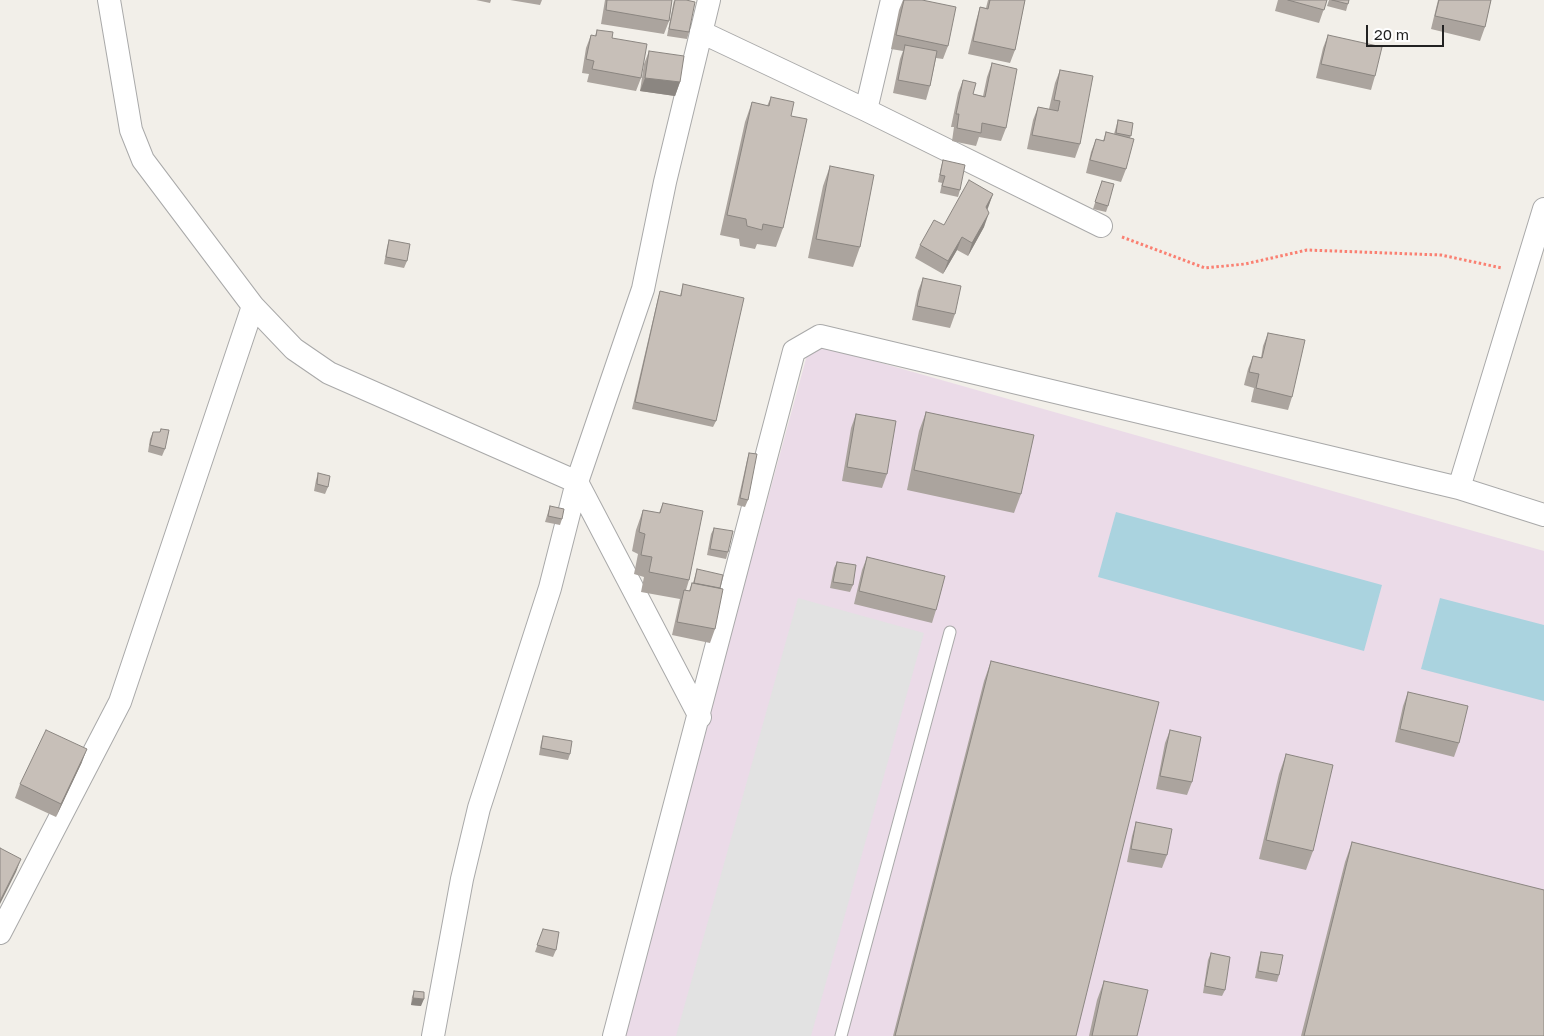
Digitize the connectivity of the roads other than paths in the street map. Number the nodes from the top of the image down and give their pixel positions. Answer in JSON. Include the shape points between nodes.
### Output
{"nodes":[{"id":1,"x":109,"y":0,"type":"edge"},
{"id":2,"x":709,"y":0,"type":"edge"},
{"id":3,"x":892,"y":0,"type":"edge"},
{"id":4,"x":701,"y":32,"type":"junction"},
{"id":5,"x":866,"y":110,"type":"junction"},
{"id":6,"x":1544,"y":209,"type":"edge"},
{"id":7,"x":1101,"y":226,"type":"road end"},
{"id":8,"x":253,"y":306,"type":"junction"},
{"id":9,"x":577,"y":482,"type":"junction"},
{"id":10,"x":1459,"y":488,"type":"junction"},
{"id":11,"x":1544,"y":515,"type":"edge"},
{"id":12,"x":950,"y":632,"type":"dead end"},
{"id":13,"x":700,"y":717,"type":"junction"},
{"id":14,"x":0,"y":933,"type":"edge"},
{"id":15,"x":433,"y":1036,"type":"edge"},
{"id":16,"x":614,"y":1036,"type":"edge"},
{"id":17,"x":841,"y":1036,"type":"edge"}],
"edges":[{"from":1,"to":8,"type":"street","via":[[131,130],[144,160]]},
{"from":2,"to":4,"type":"street"},
{"from":3,"to":5,"type":"street"},
{"from":4,"to":5,"type":"street"},
{"from":4,"to":9,"type":"street","via":[[643,288]]},
{"from":5,"to":7,"type":"street"},
{"from":6,"to":10,"type":"street"},
{"from":8,"to":9,"type":"street","via":[[294,349],[330,373]]},
{"from":8,"to":14,"type":"street","via":[[120,702]]},
{"from":9,"to":13,"type":"street"},
{"from":9,"to":15,"type":"street","via":[[550,588],[479,808]]},
{"from":10,"to":11,"type":"street"},
{"from":10,"to":13,"type":"street","via":[[820,336],[794,351]]},
{"from":12,"to":17,"type":"lane"},
{"from":13,"to":16,"type":"street"}]}
